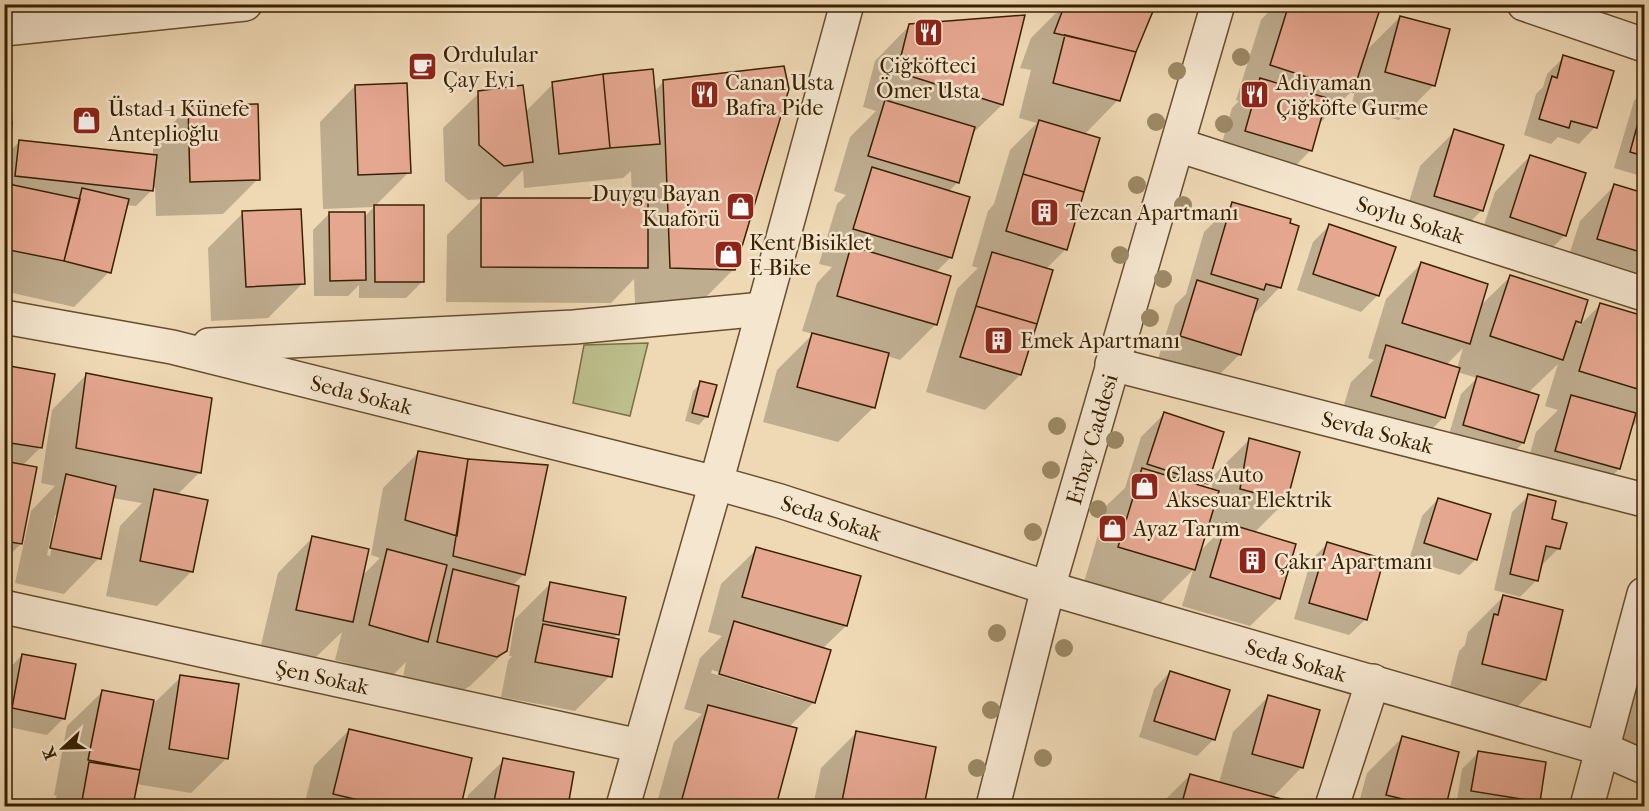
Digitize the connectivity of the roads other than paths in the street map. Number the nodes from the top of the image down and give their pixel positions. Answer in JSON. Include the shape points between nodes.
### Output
{"nodes":[{"id":1,"x":847,"y":4,"type":"edge"},
{"id":2,"x":1218,"y":4,"type":"edge"},
{"id":3,"x":1524,"y":4,"type":"edge"},
{"id":4,"x":233,"y":5,"type":"edge"},
{"id":5,"x":4,"y":29,"type":"edge"},
{"id":6,"x":1644,"y":45,"type":"edge"},
{"id":7,"x":1178,"y":145,"type":"junction"},
{"id":8,"x":1644,"y":294,"type":"edge"},
{"id":9,"x":764,"y":309,"type":"junction"},
{"id":10,"x":4,"y":317,"type":"edge"},
{"id":11,"x":172,"y":347,"type":"junction"},
{"id":12,"x":1112,"y":364,"type":"junction"},
{"id":13,"x":716,"y":483,"type":"junction"},
{"id":14,"x":1644,"y":500,"type":"edge"},
{"id":15,"x":1048,"y":588,"type":"junction"},
{"id":16,"x":1644,"y":594,"type":"edge"},
{"id":17,"x":4,"y":607,"type":"edge"},
{"id":18,"x":1373,"y":681,"type":"junction"},
{"id":19,"x":640,"y":746,"type":"junction"},
{"id":20,"x":1603,"y":749,"type":"junction"},
{"id":21,"x":1644,"y":766,"type":"edge"},
{"id":22,"x":623,"y":807,"type":"edge"},
{"id":23,"x":993,"y":807,"type":"edge"},
{"id":24,"x":1332,"y":807,"type":"edge"},
{"id":25,"x":1587,"y":807,"type":"edge"}],
"edges":[{"from":1,"to":9,"type":"street"},
{"from":2,"to":7,"type":"street","name":"Erbay Caddesi"},
{"from":3,"to":6,"type":"street"},
{"from":4,"to":5,"type":"street"},
{"from":7,"to":8,"type":"street","name":"Soylu Sokak"},
{"from":7,"to":12,"type":"street","name":"Erbay Caddesi"},
{"from":9,"to":11,"type":"street","via":[[574,327]]},
{"from":9,"to":13,"type":"street"},
{"from":10,"to":11,"type":"street","name":"Seda Sokak"},
{"from":11,"to":13,"type":"street","name":"Seda Sokak"},
{"from":12,"to":14,"type":"street","name":"Sevda Sokak"},
{"from":12,"to":15,"type":"street","name":"Erbay Caddesi"},
{"from":13,"to":15,"type":"street","name":"Seda Sokak"},
{"from":13,"to":19,"type":"street"},
{"from":15,"to":18,"type":"street","name":"Seda Sokak"},
{"from":15,"to":23,"type":"street","name":"Erbay Caddesi"},
{"from":16,"to":20,"type":"street"},
{"from":17,"to":19,"type":"street","name":"Şen Sokak"},
{"from":18,"to":20,"type":"street","name":"Seda Sokak"},
{"from":18,"to":24,"type":"street"},
{"from":19,"to":22,"type":"street"},
{"from":20,"to":21,"type":"street","name":"Seda Sokak"},
{"from":20,"to":25,"type":"street"}]}
